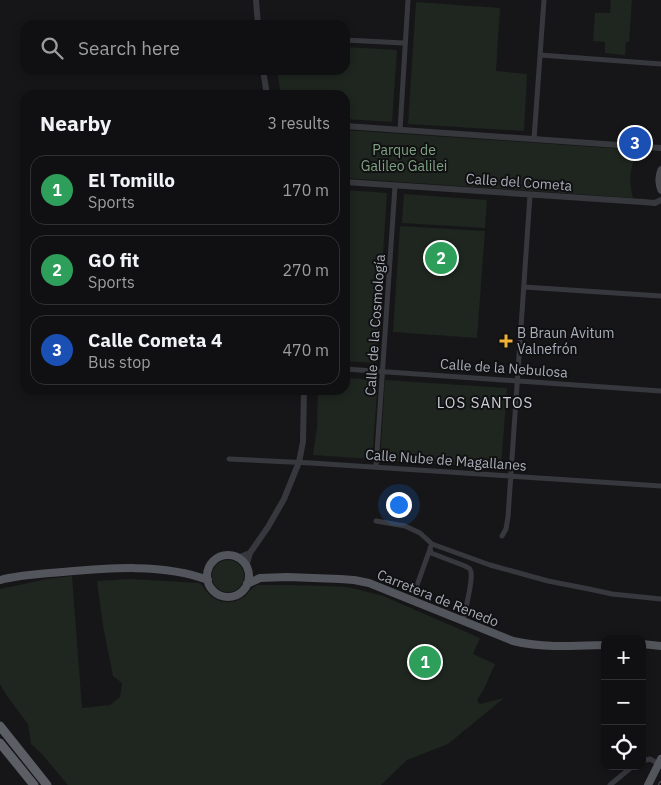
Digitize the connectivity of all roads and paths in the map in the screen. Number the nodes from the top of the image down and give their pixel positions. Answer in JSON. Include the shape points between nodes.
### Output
{"nodes":[{"id":1,"x":256,"y":0,"type":"edge"},
{"id":2,"x":408,"y":0,"type":"edge"},
{"id":3,"x":544,"y":0,"type":"edge"},
{"id":4,"x":258,"y":20,"type":"edge"},
{"id":5,"x":350,"y":40,"type":"edge"},
{"id":6,"x":404,"y":43,"type":"junction"},
{"id":7,"x":540,"y":55,"type":"junction"},
{"id":8,"x":661,"y":64,"type":"edge"},
{"id":9,"x":264,"y":75,"type":"edge"},
{"id":10,"x":266,"y":90,"type":"edge"},
{"id":11,"x":350,"y":126,"type":"edge"},
{"id":12,"x":400,"y":130,"type":"junction"},
{"id":13,"x":534,"y":139,"type":"junction"},
{"id":14,"x":661,"y":148,"type":"edge"},
{"id":15,"x":661,"y":170,"type":"edge"},
{"id":16,"x":350,"y":182,"type":"edge"},
{"id":17,"x":395,"y":186,"type":"junction"},
{"id":18,"x":661,"y":190,"type":"edge"},
{"id":19,"x":530,"y":195,"type":"junction"},
{"id":20,"x":661,"y":200,"type":"edge"},
{"id":21,"x":524,"y":287,"type":"junction"},
{"id":22,"x":661,"y":296,"type":"edge"},
{"id":23,"x":350,"y":369,"type":"edge"},
{"id":24,"x":383,"y":372,"type":"junction"},
{"id":25,"x":518,"y":380,"type":"junction"},
{"id":26,"x":661,"y":391,"type":"edge"},
{"id":27,"x":304,"y":395,"type":"edge"},
{"id":28,"x":229,"y":459,"type":"dead end"},
{"id":29,"x":299,"y":462,"type":"junction"},
{"id":30,"x":376,"y":467,"type":"junction"},
{"id":31,"x":511,"y":476,"type":"junction"},
{"id":32,"x":661,"y":486,"type":"edge"},
{"id":33,"x":376,"y":521,"type":"dead end"},
{"id":34,"x":502,"y":536,"type":"dead end"},
{"id":35,"x":431,"y":546,"type":"junction"},
{"id":36,"x":250,"y":553,"type":"junction"},
{"id":37,"x":237,"y":558,"type":"junction"},
{"id":38,"x":247,"y":569,"type":"junction"},
{"id":39,"x":208,"y":570,"type":"junction"},
{"id":40,"x":193,"y":575,"type":"junction"},
{"id":41,"x":260,"y":578,"type":"junction"},
{"id":42,"x":0,"y":580,"type":"edge"},
{"id":43,"x":208,"y":580,"type":"junction"},
{"id":44,"x":247,"y":584,"type":"junction"},
{"id":45,"x":416,"y":588,"type":"dead end"},
{"id":46,"x":661,"y":599,"type":"edge"},
{"id":47,"x":463,"y":621,"type":"junction"},
{"id":48,"x":646,"y":644,"type":"edge"},
{"id":49,"x":601,"y":645,"type":"edge"},
{"id":50,"x":661,"y":646,"type":"edge"},
{"id":51,"x":0,"y":726,"type":"edge"},
{"id":52,"x":0,"y":743,"type":"edge"},
{"id":53,"x":646,"y":760,"type":"edge"},
{"id":54,"x":660,"y":762,"type":"edge"},
{"id":55,"x":628,"y":770,"type":"edge"},
{"id":56,"x":34,"y":785,"type":"edge"},
{"id":57,"x":47,"y":785,"type":"edge"},
{"id":58,"x":610,"y":785,"type":"edge"},
{"id":59,"x":648,"y":785,"type":"edge"}],
"edges":[{"from":1,"to":4,"type":"street"},
{"from":2,"to":6,"type":"street"},
{"from":3,"to":7,"type":"street"},
{"from":5,"to":6,"type":"street"},
{"from":6,"to":12,"type":"street"},
{"from":7,"to":8,"type":"street"},
{"from":7,"to":13,"type":"street"},
{"from":9,"to":10,"type":"street"},
{"from":11,"to":12,"type":"street"},
{"from":12,"to":13,"type":"street"},
{"from":13,"to":14,"type":"street"},
{"from":15,"to":18,"type":"main road"},
{"from":16,"to":17,"type":"street","name":"Calle del Cometa"},
{"from":17,"to":19,"type":"street","name":"Calle del Cometa"},
{"from":17,"to":24,"type":"street","name":"Calle de la Cosmología"},
{"from":19,"to":20,"type":"street","name":"Calle del Cometa","via":[[655,203]]},
{"from":19,"to":21,"type":"street"},
{"from":21,"to":22,"type":"street"},
{"from":21,"to":25,"type":"street"},
{"from":23,"to":24,"type":"street","name":"Calle de la Nebulosa"},
{"from":24,"to":25,"type":"street","name":"Calle de la Nebulosa"},
{"from":24,"to":30,"type":"street","name":"Calle de la Cosmología"},
{"from":25,"to":26,"type":"street","name":"Calle de la Nebulosa"},
{"from":25,"to":31,"type":"street"},
{"from":27,"to":29,"type":"street","via":[[303,442]]},
{"from":28,"to":29,"type":"street","name":"Calle Nube de Magallanes"},
{"from":29,"to":30,"type":"street","name":"Calle Nube de Magallanes"},
{"from":29,"to":36,"type":"street","via":[[284,499]]},
{"from":30,"to":31,"type":"street","name":"Calle Nube de Magallanes"},
{"from":31,"to":32,"type":"street","name":"Calle Nube de Magallanes"},
{"from":31,"to":34,"type":"street","via":[[508,517]]},
{"from":33,"to":35,"type":"street","via":[[405,526],[420,533]]},
{"from":35,"to":45,"type":"street"},
{"from":35,"to":46,"type":"street","via":[[548,581],[612,594]]},
{"from":35,"to":47,"type":"street","via":[[432,553],[469,568],[471,582]]},
{"from":36,"to":37,"type":"street"},
{"from":36,"to":38,"type":"street"},
{"from":37,"to":38,"type":"main road"},
{"from":37,"to":39,"type":"main road","via":[[217,558]]},
{"from":38,"to":41,"type":"main road","name":"Carretera de Renedo"},
{"from":38,"to":44,"type":"main road"},
{"from":39,"to":40,"type":"main road"},
{"from":39,"to":43,"type":"main road"},
{"from":40,"to":42,"type":"main road","via":[[108,568]]},
{"from":40,"to":43,"type":"main road"},
{"from":41,"to":44,"type":"main road","name":"Carretera de Renedo"},
{"from":41,"to":47,"type":"main road","name":"Carretera de Renedo","via":[[369,583]]},
{"from":43,"to":44,"type":"main road","via":[[212,590],[226,597],[236,595]]},
{"from":47,"to":49,"type":"main road","name":"Carretera de Renedo","via":[[527,645]]},
{"from":48,"to":50,"type":"main road"},
{"from":51,"to":57,"type":"highway"},
{"from":52,"to":56,"type":"highway"},
{"from":53,"to":54,"type":"street"},
{"from":54,"to":59,"type":"main road"},
{"from":55,"to":58,"type":"street"}]}
